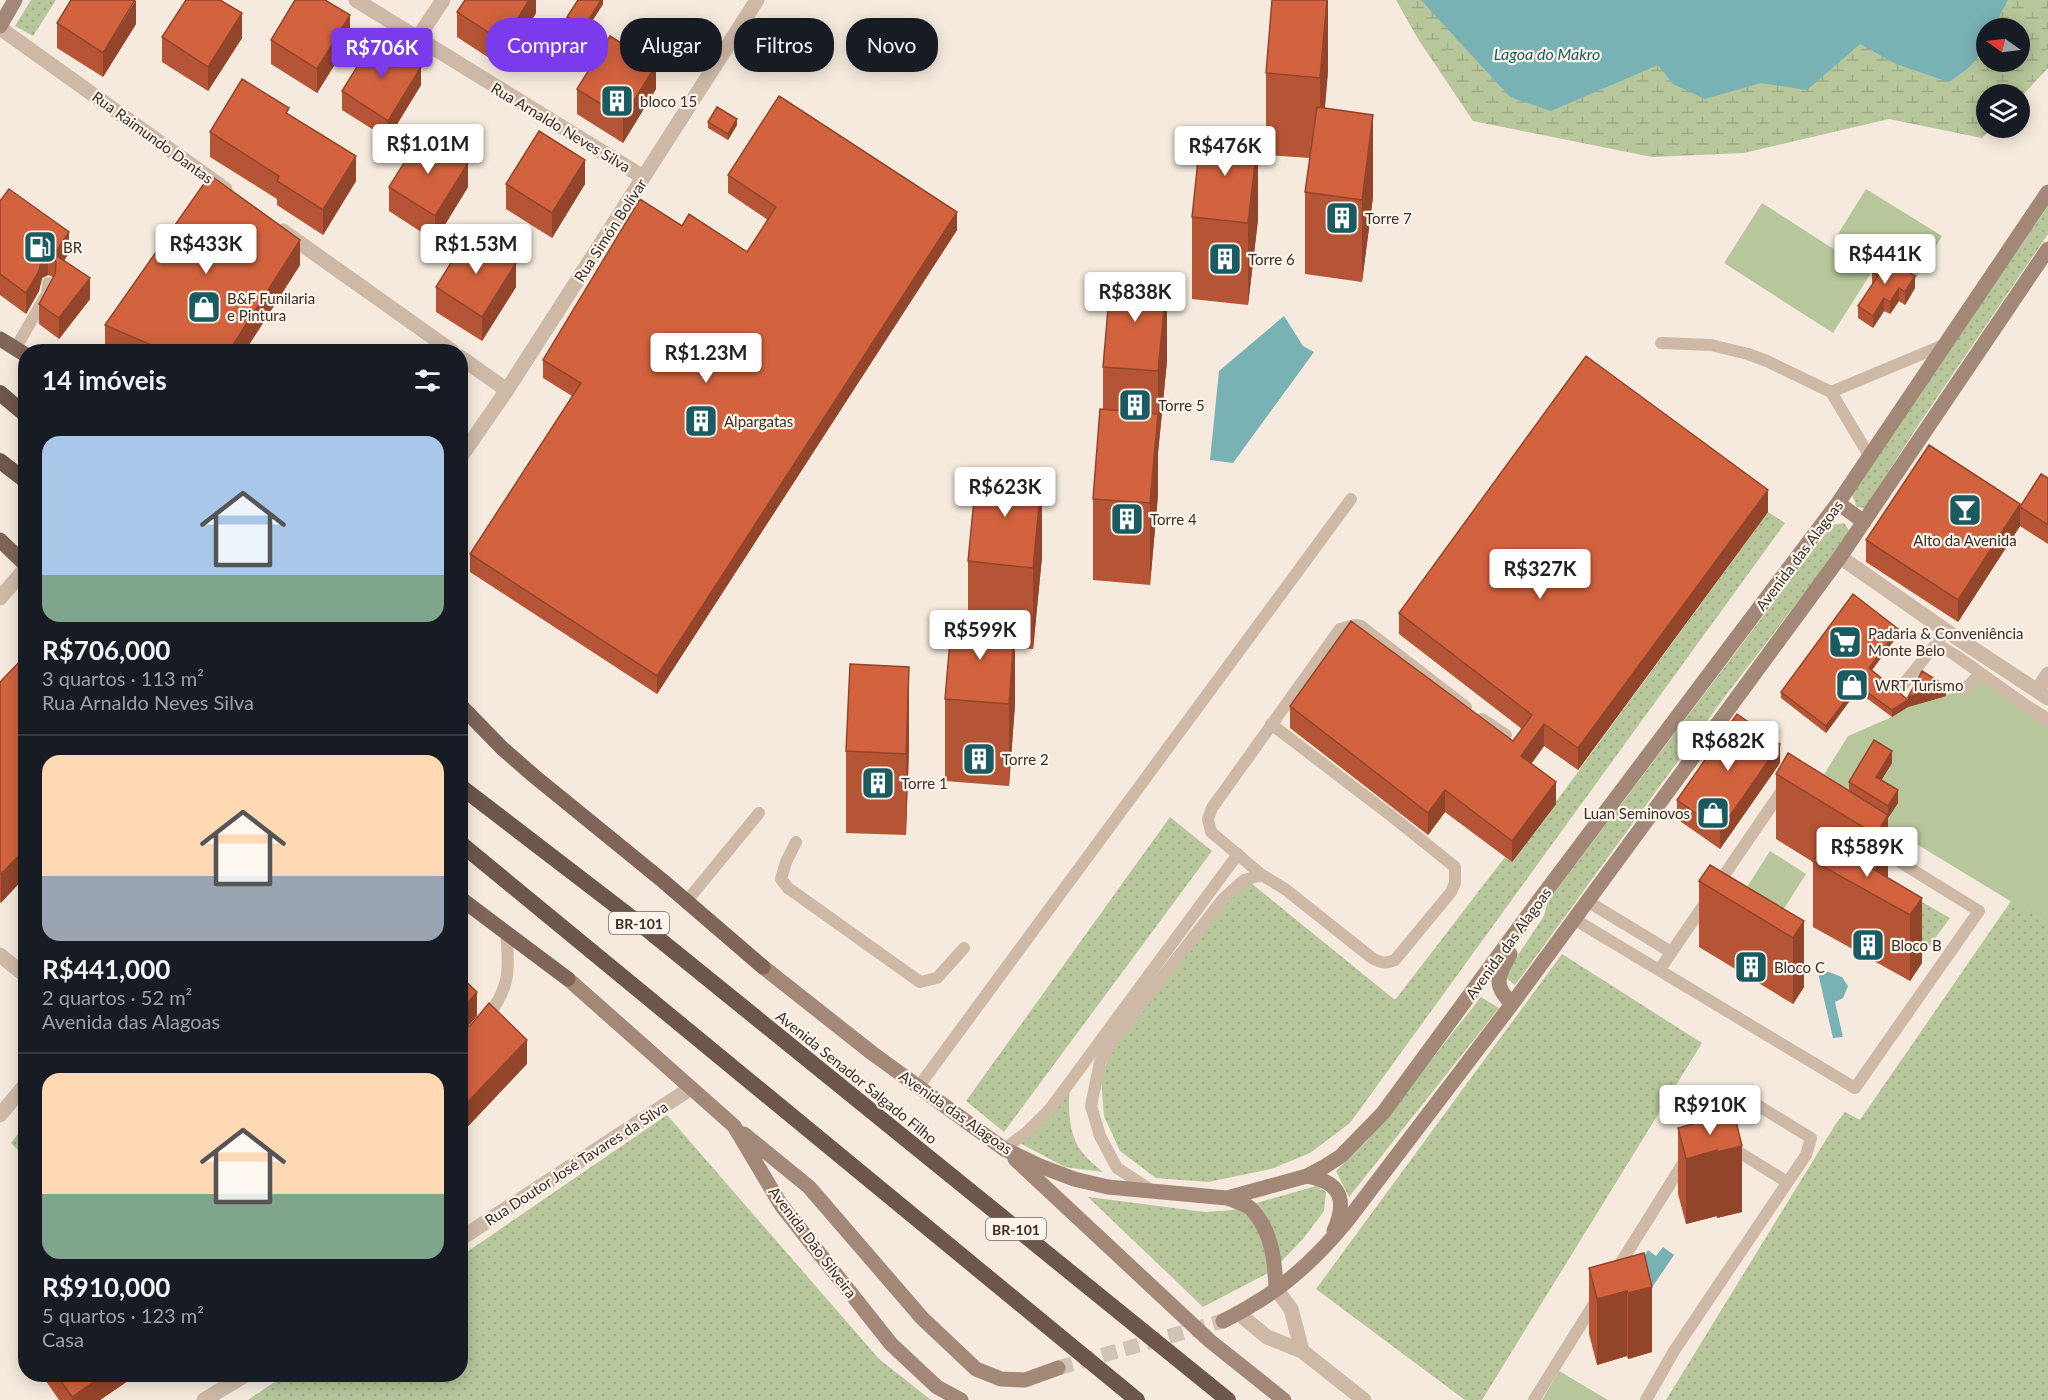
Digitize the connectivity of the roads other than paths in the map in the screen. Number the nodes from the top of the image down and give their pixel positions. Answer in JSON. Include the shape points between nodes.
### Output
{"nodes":[{"id":1,"x":15,"y":0,"type":"edge"},
{"id":2,"x":356,"y":0,"type":"edge"},
{"id":3,"x":443,"y":0,"type":"edge"},
{"id":4,"x":757,"y":0,"type":"edge"},
{"id":5,"x":0,"y":27,"type":"edge"},
{"id":6,"x":417,"y":39,"type":"junction"},
{"id":7,"x":643,"y":177,"type":"junction"},
{"id":8,"x":2048,"y":192,"type":"edge"},
{"id":9,"x":240,"y":200,"type":"edge"},
{"id":10,"x":269,"y":220,"type":"edge"},
{"id":11,"x":2048,"y":249,"type":"edge"},
{"id":12,"x":48,"y":283,"type":"edge"},
{"id":13,"x":0,"y":339,"type":"edge"},
{"id":14,"x":24,"y":344,"type":"edge"},
{"id":15,"x":442,"y":344,"type":"edge"},
{"id":16,"x":1661,"y":344,"type":"dead end"},
{"id":17,"x":1947,"y":344,"type":"junction"},
{"id":18,"x":18,"y":351,"type":"edge"},
{"id":19,"x":468,"y":363,"type":"edge"},
{"id":20,"x":507,"y":390,"type":"junction"},
{"id":21,"x":1831,"y":392,"type":"junction"},
{"id":22,"x":0,"y":393,"type":"edge"},
{"id":23,"x":18,"y":408,"type":"edge"},
{"id":24,"x":468,"y":446,"type":"edge"},
{"id":25,"x":1870,"y":457,"type":"junction"},
{"id":26,"x":0,"y":461,"type":"edge"},
{"id":27,"x":18,"y":475,"type":"edge"},
{"id":28,"x":1351,"y":499,"type":"dead end"},
{"id":29,"x":1838,"y":503,"type":"junction"},
{"id":30,"x":1864,"y":522,"type":"junction"},
{"id":31,"x":0,"y":540,"type":"edge"},
{"id":32,"x":1840,"y":557,"type":"junction"},
{"id":33,"x":18,"y":559,"type":"edge"},
{"id":34,"x":18,"y":577,"type":"edge"},
{"id":35,"x":0,"y":598,"type":"edge"},
{"id":36,"x":1945,"y":630,"type":"junction"},
{"id":37,"x":1937,"y":644,"type":"junction"},
{"id":38,"x":1980,"y":674,"type":"junction"},
{"id":39,"x":2048,"y":674,"type":"edge"},
{"id":40,"x":1902,"y":686,"type":"dead end"},
{"id":41,"x":1965,"y":689,"type":"dead end"},
{"id":42,"x":2042,"y":694,"type":"edge"},
{"id":43,"x":468,"y":713,"type":"edge"},
{"id":44,"x":2048,"y":721,"type":"edge"},
{"id":45,"x":1271,"y":724,"type":"junction"},
{"id":46,"x":1506,"y":735,"type":"edge"},
{"id":47,"x":468,"y":792,"type":"edge"},
{"id":48,"x":1792,"y":795,"type":"edge"},
{"id":49,"x":759,"y":813,"type":"dead end"},
{"id":50,"x":1861,"y":838,"type":"edge"},
{"id":51,"x":796,"y":842,"type":"dead end"},
{"id":52,"x":468,"y":850,"type":"edge"},
{"id":53,"x":1238,"y":854,"type":"junction"},
{"id":54,"x":1262,"y":875,"type":"junction"},
{"id":55,"x":1587,"y":901,"type":"junction"},
{"id":56,"x":687,"y":902,"type":"junction"},
{"id":57,"x":1537,"y":903,"type":"junction"},
{"id":58,"x":468,"y":904,"type":"edge"},
{"id":59,"x":1574,"y":919,"type":"junction"},
{"id":60,"x":506,"y":932,"type":"junction"},
{"id":61,"x":964,"y":948,"type":"dead end"},
{"id":62,"x":1671,"y":952,"type":"junction"},
{"id":63,"x":0,"y":955,"type":"edge"},
{"id":64,"x":1660,"y":969,"type":"junction"},
{"id":65,"x":18,"y":970,"type":"edge"},
{"id":66,"x":1512,"y":1004,"type":"junction"},
{"id":67,"x":476,"y":1031,"type":"edge"},
{"id":68,"x":919,"y":1086,"type":"junction"},
{"id":69,"x":691,"y":1088,"type":"junction"},
{"id":70,"x":18,"y":1094,"type":"edge"},
{"id":71,"x":0,"y":1115,"type":"edge"},
{"id":72,"x":734,"y":1126,"type":"junction"},
{"id":73,"x":1706,"y":1140,"type":"junction"},
{"id":74,"x":1004,"y":1149,"type":"junction"},
{"id":75,"x":1307,"y":1176,"type":"junction"},
{"id":76,"x":1787,"y":1182,"type":"junction"},
{"id":77,"x":1154,"y":1192,"type":"junction"},
{"id":78,"x":1227,"y":1198,"type":"junction"},
{"id":79,"x":468,"y":1234,"type":"edge"},
{"id":80,"x":1328,"y":1244,"type":"junction"},
{"id":81,"x":1276,"y":1289,"type":"junction"},
{"id":82,"x":1238,"y":1313,"type":"junction"},
{"id":83,"x":1223,"y":1321,"type":"tunnel mouth"},
{"id":84,"x":1302,"y":1351,"type":"junction"},
{"id":85,"x":1058,"y":1368,"type":"tunnel mouth"},
{"id":86,"x":234,"y":1382,"type":"edge"},
{"id":87,"x":204,"y":1400,"type":"edge"},
{"id":88,"x":961,"y":1400,"type":"edge"},
{"id":89,"x":1137,"y":1400,"type":"edge"},
{"id":90,"x":1228,"y":1400,"type":"edge"},
{"id":91,"x":1284,"y":1400,"type":"edge"},
{"id":92,"x":1364,"y":1400,"type":"edge"},
{"id":93,"x":1534,"y":1400,"type":"edge"},
{"id":94,"x":1646,"y":1400,"type":"edge"}],
"edges":[{"from":1,"to":5,"type":"main road"},
{"from":2,"to":6,"type":"street","name":"Rua Arnaldo Neves Silva"},
{"from":3,"to":6,"type":"street"},
{"from":4,"to":7,"type":"street","name":"Rua Simón Bolívar"},
{"from":5,"to":9,"type":"street","name":"Rua Raimundo Dantas"},
{"from":6,"to":7,"type":"street","name":"Rua Arnaldo Neves Silva"},
{"from":7,"to":20,"type":"street","name":"Rua Simón Bolívar"},
{"from":8,"to":17,"type":"main road","name":"Avenida das Alagoas"},
{"from":10,"to":15,"type":"street"},
{"from":11,"to":30,"type":"main road"},
{"from":12,"to":14,"type":"lane","via":[[48,294]]},
{"from":13,"to":18,"type":"main road"},
{"from":16,"to":21,"type":"lane","via":[[1711,345],[1748,354]]},
{"from":17,"to":21,"type":"lane"},
{"from":17,"to":25,"type":"main road","name":"Avenida das Alagoas"},
{"from":19,"to":20,"type":"street"},
{"from":20,"to":24,"type":"street","name":"Rua Simón Bolívar"},
{"from":21,"to":25,"type":"lane"},
{"from":22,"to":23,"type":"highway"},
{"from":25,"to":29,"type":"main road","name":"Avenida das Alagoas"},
{"from":26,"to":27,"type":"highway"},
{"from":28,"to":68,"type":"lane"},
{"from":29,"to":30,"type":"main road"},
{"from":29,"to":57,"type":"main road","name":"Avenida das Alagoas"},
{"from":30,"to":32,"type":"main road"},
{"from":31,"to":33,"type":"main road"},
{"from":32,"to":36,"type":"street"},
{"from":32,"to":55,"type":"main road"},
{"from":34,"to":35,"type":"street"},
{"from":36,"to":37,"type":"lane"},
{"from":36,"to":42,"type":"street"},
{"from":37,"to":38,"type":"lane"},
{"from":37,"to":40,"type":"lane"},
{"from":38,"to":41,"type":"lane"},
{"from":38,"to":44,"type":"lane"},
{"from":39,"to":42,"type":"street"},
{"from":43,"to":56,"type":"main road","via":[[510,755]]},
{"from":45,"to":46,"type":"lane","via":[[1340,629],[1354,625]]},
{"from":45,"to":53,"type":"lane","via":[[1208,819],[1211,832]]},
{"from":45,"to":54,"type":"lane","via":[[1455,867],[1455,883],[1395,960],[1388,963],[1372,958]]},
{"from":47,"to":90,"type":"highway","name":"Avenida Senador Salgado Filho","number":"BR-101","via":[[649,931]]},
{"from":48,"to":62,"type":"lane","via":[[1783,789]]},
{"from":49,"to":56,"type":"lane"},
{"from":50,"to":64,"type":"lane","via":[[1979,911],[1855,1088]]},
{"from":51,"to":61,"type":"lane","via":[[781,879],[788,888],[920,982],[937,978]]},
{"from":52,"to":89,"type":"highway"},
{"from":53,"to":54,"type":"lane"},
{"from":53,"to":74,"type":"lane","via":[[1050,1109]]},
{"from":54,"to":77,"type":"lane","via":[[1244,880],[1224,899],[1100,1062],[1091,1106],[1100,1136],[1117,1168]]},
{"from":55,"to":59,"type":"main road"},
{"from":55,"to":62,"type":"lane"},
{"from":56,"to":68,"type":"main road","name":"Avenida das Alagoas","via":[[872,1053]]},
{"from":57,"to":66,"type":"main road","via":[[1501,970],[1499,986]]},
{"from":57,"to":75,"type":"main road","name":"Avenida das Alagoas","via":[[1383,1113],[1341,1156]]},
{"from":58,"to":60,"type":"main road"},
{"from":59,"to":64,"type":"lane"},
{"from":59,"to":66,"type":"main road"},
{"from":60,"to":67,"type":"lane","via":[[509,963],[503,993]]},
{"from":60,"to":69,"type":"main road","name":"Avenida Dão Silveira","via":[[568,979]]},
{"from":62,"to":64,"type":"lane"},
{"from":63,"to":65,"type":"street"},
{"from":66,"to":80,"type":"main road"},
{"from":68,"to":74,"type":"main road","name":"Avenida das Alagoas"},
{"from":69,"to":72,"type":"main road","name":"Avenida Dão Silveira"},
{"from":69,"to":79,"type":"street","name":"Rua Doutor José Tavares da Silva"},
{"from":70,"to":71,"type":"street"},
{"from":72,"to":85,"type":"main road","via":[[809,1187],[922,1318],[976,1369],[1001,1379],[1025,1380]]},
{"from":72,"to":88,"type":"main road","name":"Avenida Dão Silveira","via":[[781,1205],[891,1344],[937,1387]]},
{"from":73,"to":76,"type":"lane"},
{"from":73,"to":76,"type":"lane","via":[[1723,1104],[1731,1096],[1741,1095],[1811,1138],[1806,1155]]},
{"from":73,"to":93,"type":"lane","via":[[1606,1285]]},
{"from":74,"to":77,"type":"main road","name":"Avenida das Alagoas","via":[[1074,1179]]},
{"from":74,"to":91,"type":"main road","via":[[1210,1341]]},
{"from":75,"to":78,"type":"main road","name":"Avenida das Alagoas"},
{"from":75,"to":80,"type":"main road","via":[[1332,1184],[1341,1198],[1337,1224]]},
{"from":76,"to":94,"type":"lane","via":[[1674,1351]]},
{"from":77,"to":78,"type":"main road","name":"Avenida das Alagoas"},
{"from":78,"to":81,"type":"main road","via":[[1252,1209],[1266,1232],[1275,1261]]},
{"from":80,"to":81,"type":"main road"},
{"from":81,"to":82,"type":"main road"},
{"from":81,"to":84,"type":"street","via":[[1291,1309]]},
{"from":82,"to":83,"type":"main road"},
{"from":82,"to":84,"type":"street","via":[[1267,1337]]},
{"from":84,"to":92,"type":"street"},
{"from":86,"to":87,"type":"street"}]}
